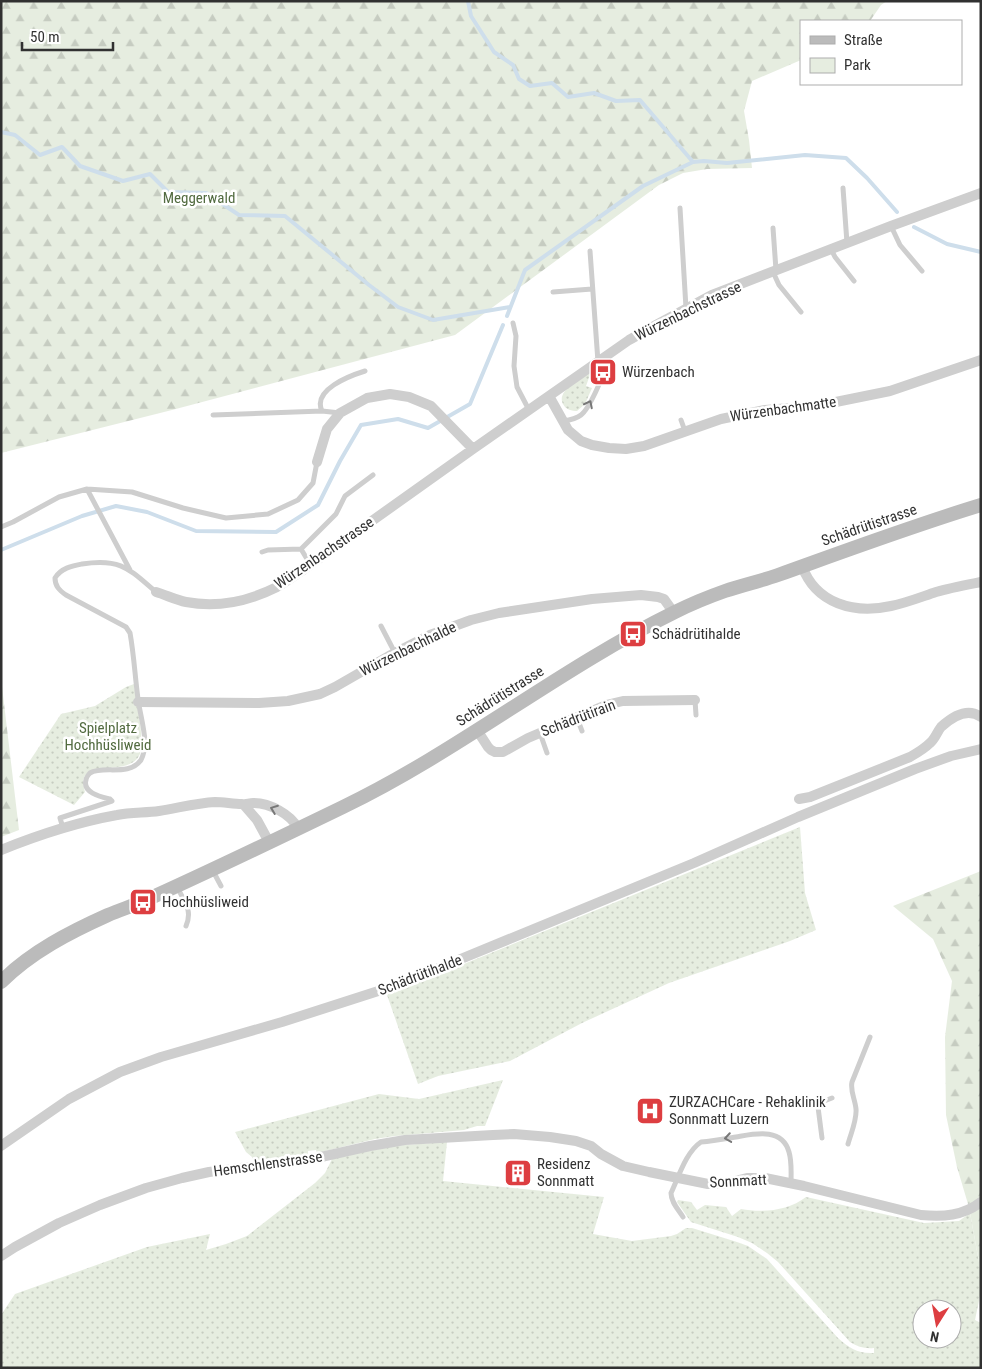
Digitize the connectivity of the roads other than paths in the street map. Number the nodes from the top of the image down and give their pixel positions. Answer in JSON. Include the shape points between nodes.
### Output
{"nodes":[{"id":1,"x":843,"y":188,"type":"dead end"},
{"id":2,"x":981,"y":193,"type":"edge"},
{"id":3,"x":680,"y":208,"type":"dead end"},
{"id":4,"x":891,"y":226,"type":"junction"},
{"id":5,"x":773,"y":228,"type":"dead end"},
{"id":6,"x":847,"y":243,"type":"junction"},
{"id":7,"x":831,"y":249,"type":"junction"},
{"id":8,"x":590,"y":252,"type":"dead end"},
{"id":9,"x":775,"y":271,"type":"junction"},
{"id":10,"x":922,"y":271,"type":"dead end"},
{"id":11,"x":854,"y":281,"type":"dead end"},
{"id":12,"x":592,"y":288,"type":"junction"},
{"id":13,"x":552,"y":292,"type":"dead end"},
{"id":14,"x":686,"y":309,"type":"junction"},
{"id":15,"x":801,"y":312,"type":"dead end"},
{"id":16,"x":513,"y":323,"type":"dead end"},
{"id":17,"x":601,"y":360,"type":"junction"},
{"id":18,"x":981,"y":360,"type":"edge"},
{"id":19,"x":365,"y":371,"type":"dead end"},
{"id":20,"x":549,"y":396,"type":"junction"},
{"id":21,"x":529,"y":410,"type":"junction"},
{"id":22,"x":322,"y":411,"type":"junction"},
{"id":23,"x":340,"y":413,"type":"junction"},
{"id":24,"x":213,"y":416,"type":"dead end"},
{"id":25,"x":562,"y":420,"type":"junction"},
{"id":26,"x":680,"y":420,"type":"dead end"},
{"id":27,"x":685,"y":432,"type":"junction"},
{"id":28,"x":473,"y":448,"type":"junction"},
{"id":29,"x":316,"y":462,"type":"joint"},
{"id":30,"x":373,"y":476,"type":"dead end"},
{"id":31,"x":87,"y":489,"type":"junction"},
{"id":32,"x":981,"y":505,"type":"edge"},
{"id":33,"x":1,"y":527,"type":"edge"},
{"id":34,"x":301,"y":549,"type":"junction"},
{"id":35,"x":262,"y":552,"type":"dead end"},
{"id":36,"x":311,"y":565,"type":"junction"},
{"id":37,"x":802,"y":566,"type":"junction"},
{"id":38,"x":130,"y":570,"type":"junction"},
{"id":39,"x":981,"y":582,"type":"edge"},
{"id":40,"x":156,"y":592,"type":"joint"},
{"id":41,"x":674,"y":613,"type":"junction"},
{"id":42,"x":381,"y":626,"type":"dead end"},
{"id":43,"x":395,"y":653,"type":"junction"},
{"id":44,"x":695,"y":700,"type":"joint"},
{"id":45,"x":138,"y":702,"type":"junction"},
{"id":46,"x":696,"y":714,"type":"dead end"},
{"id":47,"x":981,"y":717,"type":"edge"},
{"id":48,"x":576,"y":718,"type":"junction"},
{"id":49,"x":477,"y":730,"type":"junction"},
{"id":50,"x":582,"y":731,"type":"dead end"},
{"id":51,"x":540,"y":733,"type":"junction"},
{"id":52,"x":981,"y":749,"type":"edge"},
{"id":53,"x":547,"y":753,"type":"dead end"},
{"id":54,"x":799,"y":799,"type":"dead end"},
{"id":55,"x":244,"y":805,"type":"junction"},
{"id":56,"x":64,"y":828,"type":"junction"},
{"id":57,"x":298,"y":828,"type":"junction"},
{"id":58,"x":269,"y":842,"type":"junction"},
{"id":59,"x":1,"y":850,"type":"edge"},
{"id":60,"x":212,"y":869,"type":"junction"},
{"id":61,"x":176,"y":886,"type":"junction"},
{"id":62,"x":221,"y":886,"type":"dead end"},
{"id":63,"x":186,"y":926,"type":"dead end"},
{"id":64,"x":1,"y":982,"type":"edge"},
{"id":65,"x":870,"y":1037,"type":"dead end"},
{"id":66,"x":832,"y":1098,"type":"dead end"},
{"id":67,"x":550,"y":1137,"type":"joint"},
{"id":68,"x":822,"y":1138,"type":"dead end"},
{"id":69,"x":848,"y":1144,"type":"dead end"},
{"id":70,"x":1,"y":1146,"type":"edge"},
{"id":71,"x":678,"y":1178,"type":"junction"},
{"id":72,"x":791,"y":1183,"type":"junction"},
{"id":73,"x":981,"y":1202,"type":"edge"},
{"id":74,"x":683,"y":1217,"type":"dead end"},
{"id":75,"x":1,"y":1256,"type":"edge"}],
"edges":[{"from":1,"to":6,"type":"lane"},
{"from":2,"to":4,"type":"street","name":"Würzenbachstrasse"},
{"from":3,"to":14,"type":"lane"},
{"from":4,"to":6,"type":"street","name":"Würzenbachstrasse"},
{"from":4,"to":10,"type":"lane","via":[[900,245]]},
{"from":5,"to":9,"type":"lane"},
{"from":6,"to":7,"type":"street","name":"Würzenbachstrasse"},
{"from":7,"to":9,"type":"street","name":"Würzenbachstrasse"},
{"from":7,"to":11,"type":"lane"},
{"from":8,"to":12,"type":"lane"},
{"from":9,"to":14,"type":"street","name":"Würzenbachstrasse","via":[[712,295]]},
{"from":9,"to":15,"type":"lane","via":[[779,285]]},
{"from":12,"to":13,"type":"lane"},
{"from":12,"to":17,"type":"lane"},
{"from":14,"to":17,"type":"street","name":"Würzenbachstrasse"},
{"from":16,"to":21,"type":"lane","via":[[517,387]]},
{"from":17,"to":20,"type":"street","name":"Würzenbachstrasse"},
{"from":25,"to":17,"type":"lane","one_way":true,"via":[[577,418],[589,407],[604,369]]},
{"from":18,"to":27,"type":"street","name":"Würzenbachmatte","via":[[890,390],[816,406],[765,410],[721,419]]},
{"from":19,"to":22,"type":"lane","via":[[341,381],[324,393],[319,404]]},
{"from":20,"to":21,"type":"street","name":"Würzenbachstrasse"},
{"from":20,"to":25,"type":"street","name":"Würzenbachmatte"},
{"from":21,"to":28,"type":"street","name":"Würzenbachstrasse"},
{"from":22,"to":23,"type":"lane"},
{"from":22,"to":24,"type":"lane"},
{"from":23,"to":28,"type":"street","via":[[366,398],[390,394],[409,397],[431,406]]},
{"from":23,"to":29,"type":"street","via":[[327,429]]},
{"from":25,"to":27,"type":"street","name":"Würzenbachmatte","via":[[581,441],[610,448],[644,446]]},
{"from":26,"to":27,"type":"lane"},
{"from":28,"to":36,"type":"street","name":"Würzenbachstrasse"},
{"from":29,"to":31,"type":"lane","via":[[313,482],[298,500],[268,514],[226,518],[132,492]]},
{"from":30,"to":34,"type":"lane","via":[[346,496],[336,514]]},
{"from":31,"to":33,"type":"lane","via":[[58,497]]},
{"from":31,"to":38,"type":"lane"},
{"from":32,"to":37,"type":"main road","name":"Schädrütistrasse"},
{"from":34,"to":35,"type":"lane"},
{"from":34,"to":36,"type":"lane"},
{"from":36,"to":40,"type":"street","name":"Würzenbachstrasse","via":[[277,587],[232,602],[185,602]]},
{"from":37,"to":39,"type":"street","via":[[808,580],[822,595],[836,603],[859,608],[891,606]]},
{"from":37,"to":41,"type":"main road","name":"Schädrütistrasse","via":[[700,600]]},
{"from":38,"to":40,"type":"lane"},
{"from":38,"to":45,"type":"lane","via":[[108,562],[77,565],[58,573],[55,584],[66,595],[126,627],[131,637]]},
{"from":41,"to":43,"type":"street","name":"Würzenbachhalde","via":[[664,600],[650,596],[570,602],[471,620],[430,635]]},
{"from":41,"to":49,"type":"main road","name":"Schädrütistrasse","via":[[610,647]]},
{"from":42,"to":43,"type":"lane"},
{"from":43,"to":45,"type":"street","name":"Würzenbachhalde","via":[[320,694],[288,701]]},
{"from":44,"to":46,"type":"lane"},
{"from":44,"to":48,"type":"street","name":"Schädrütirain","via":[[623,701]]},
{"from":45,"to":56,"type":"lane","via":[[145,742],[141,759],[125,769],[90,774],[86,778],[87,788],[112,801],[60,818]]},
{"from":47,"to":54,"type":"street","via":[[970,713],[956,715],[940,728],[932,742],[910,757]]},
{"from":48,"to":50,"type":"lane"},
{"from":48,"to":51,"type":"street","name":"Schädrütirain"},
{"from":49,"to":51,"type":"street","name":"Schädrütirain","via":[[495,752],[507,750]]},
{"from":49,"to":57,"type":"main road","name":"Schädrütistrasse","via":[[399,778]]},
{"from":51,"to":53,"type":"lane"},
{"from":52,"to":70,"type":"street","name":"Schädrütihalde","via":[[915,769],[400,984],[120,1072],[69,1099]]},
{"from":55,"to":56,"type":"street","via":[[214,802],[118,815]]},
{"from":57,"to":55,"type":"street","one_way":true,"via":[[294,820],[278,810],[253,803]]},
{"from":55,"to":58,"type":"street"},
{"from":56,"to":59,"type":"street"},
{"from":57,"to":58,"type":"main road","name":"Schädrütistrasse"},
{"from":58,"to":60,"type":"main road","name":"Schädrütistrasse"},
{"from":60,"to":61,"type":"main road","name":"Schädrütistrasse"},
{"from":60,"to":62,"type":"lane"},
{"from":61,"to":63,"type":"lane","via":[[189,913]]},
{"from":61,"to":64,"type":"main road","name":"Schädrütistrasse","via":[[60,939],[24,962]]},
{"from":65,"to":69,"type":"lane","via":[[852,1082],[856,1116]]},
{"from":66,"to":68,"type":"lane","via":[[819,1103],[818,1107]]},
{"from":67,"to":71,"type":"street","name":"Sonnmatt","via":[[591,1146],[623,1166]]},
{"from":67,"to":75,"type":"street","name":"Hemschlenstrasse","via":[[514,1134],[405,1140],[312,1159],[209,1172],[100,1204]]},
{"from":71,"to":72,"type":"street","name":"Sonnmatt","via":[[708,1184],[746,1178]]},
{"from":72,"to":71,"type":"lane","one_way":true,"via":[[789,1151],[784,1142],[778,1137],[758,1133],[701,1142],[690,1153]]},
{"from":71,"to":74,"type":"lane","via":[[671,1198]]},
{"from":72,"to":73,"type":"street","name":"Sonnmatt","via":[[922,1215],[959,1213]]}]}
